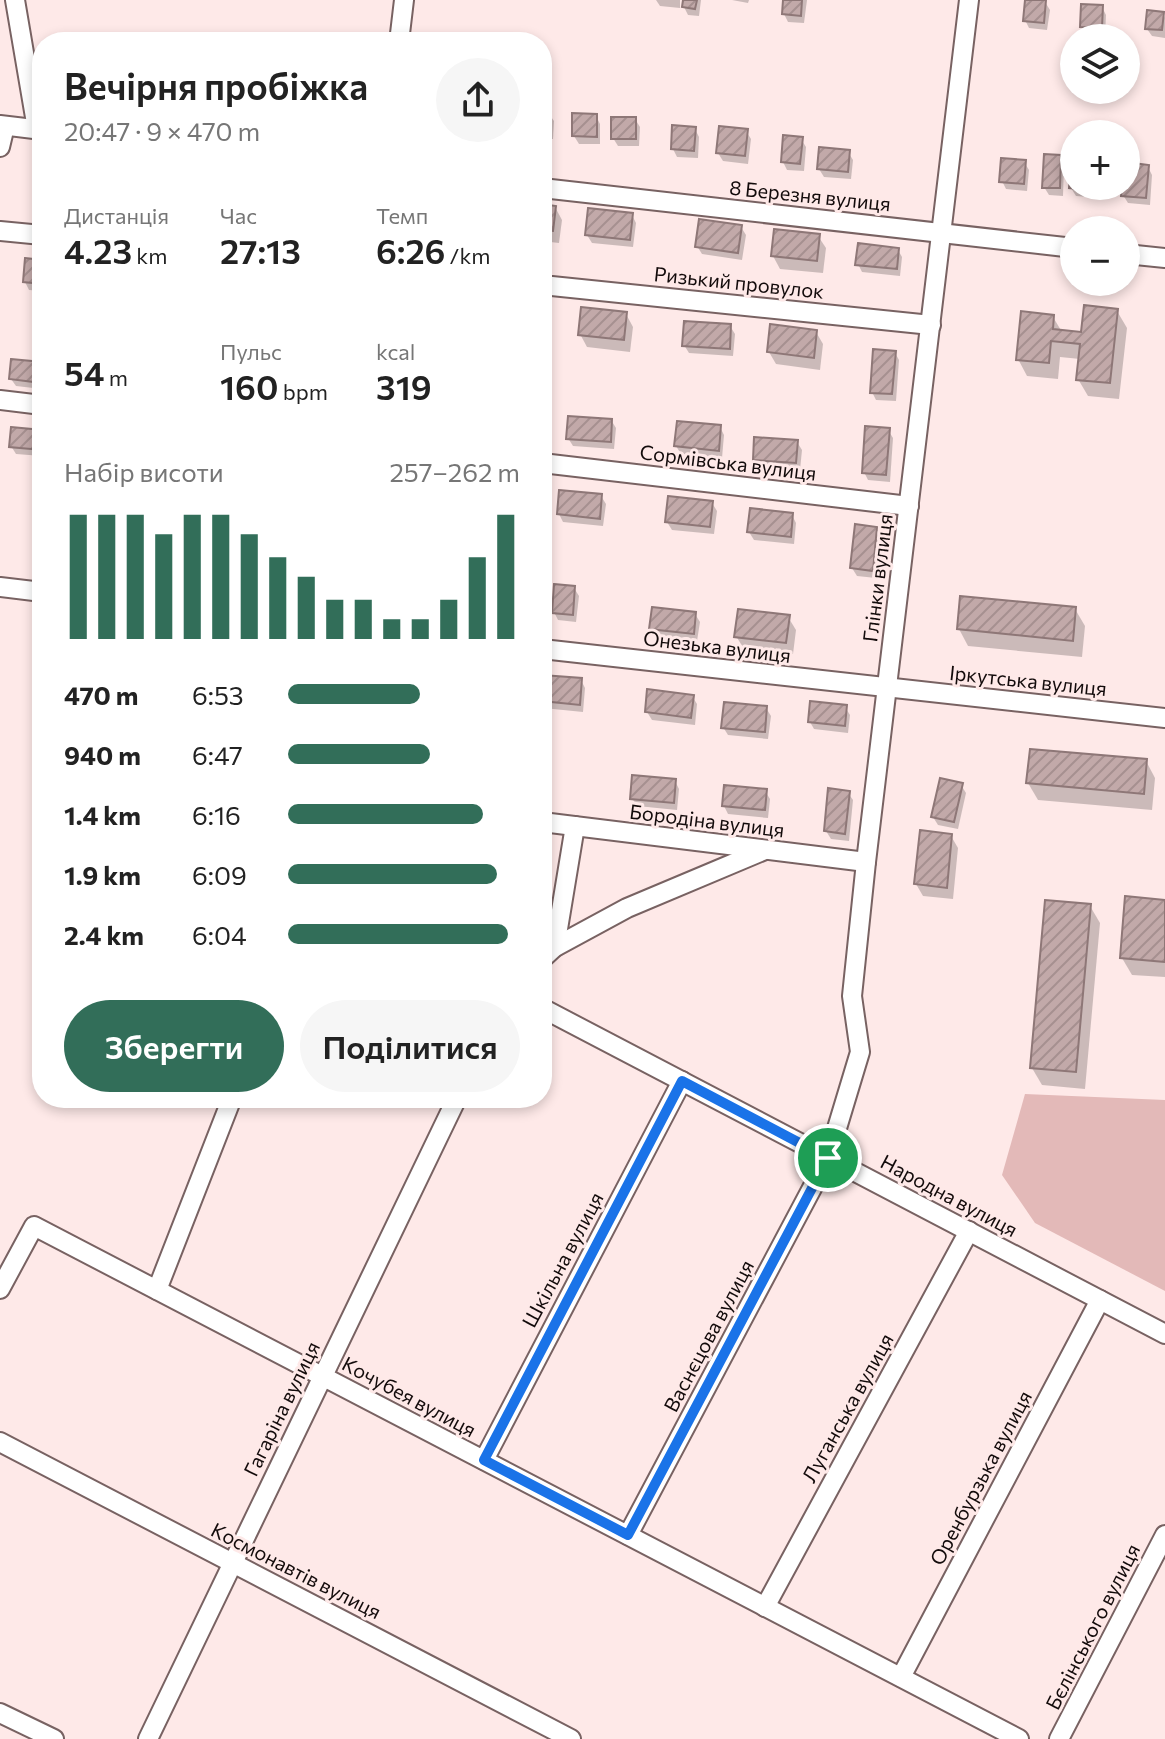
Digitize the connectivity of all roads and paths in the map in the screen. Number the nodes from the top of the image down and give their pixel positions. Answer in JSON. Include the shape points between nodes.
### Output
{"nodes":[{"id":1,"x":15,"y":0,"type":"edge"},
{"id":2,"x":404,"y":0,"type":"edge"},
{"id":3,"x":969,"y":0,"type":"edge"},
{"id":4,"x":400,"y":32,"type":"edge"},
{"id":5,"x":32,"y":88,"type":"edge"},
{"id":6,"x":2,"y":126,"type":"edge"},
{"id":7,"x":32,"y":128,"type":"edge"},
{"id":8,"x":0,"y":147,"type":"edge"},
{"id":9,"x":552,"y":189,"type":"edge"},
{"id":10,"x":0,"y":231,"type":"edge"},
{"id":11,"x":942,"y":233,"type":"junction"},
{"id":12,"x":32,"y":234,"type":"edge"},
{"id":13,"x":1060,"y":246,"type":"edge"},
{"id":14,"x":1140,"y":255,"type":"edge"},
{"id":15,"x":1165,"y":258,"type":"edge"},
{"id":16,"x":552,"y":286,"type":"edge"},
{"id":17,"x":931,"y":325,"type":"junction"},
{"id":18,"x":0,"y":400,"type":"edge"},
{"id":19,"x":32,"y":404,"type":"edge"},
{"id":20,"x":552,"y":464,"type":"edge"},
{"id":21,"x":909,"y":506,"type":"junction"},
{"id":22,"x":0,"y":587,"type":"edge"},
{"id":23,"x":32,"y":591,"type":"edge"},
{"id":24,"x":552,"y":650,"type":"edge"},
{"id":25,"x":887,"y":688,"type":"junction"},
{"id":26,"x":1165,"y":718,"type":"edge"},
{"id":27,"x":552,"y":823,"type":"edge"},
{"id":28,"x":575,"y":826,"type":"junction"},
{"id":29,"x":766,"y":850,"type":"junction"},
{"id":30,"x":866,"y":862,"type":"junction"},
{"id":31,"x":552,"y":938,"type":"edge"},
{"id":32,"x":552,"y":951,"type":"edge"},
{"id":33,"x":552,"y":1013,"type":"edge"},
{"id":34,"x":682,"y":1081,"type":"junction"},
{"id":35,"x":228,"y":1108,"type":"edge"},
{"id":36,"x":452,"y":1108,"type":"edge"},
{"id":37,"x":828,"y":1158,"type":"junction"},
{"id":38,"x":969,"y":1231,"type":"junction"},
{"id":39,"x":0,"y":1289,"type":"edge"},
{"id":40,"x":157,"y":1290,"type":"junction"},
{"id":41,"x":1100,"y":1300,"type":"junction"},
{"id":42,"x":1165,"y":1334,"type":"edge"},
{"id":43,"x":322,"y":1376,"type":"junction"},
{"id":44,"x":0,"y":1442,"type":"edge"},
{"id":45,"x":484,"y":1460,"type":"junction"},
{"id":46,"x":628,"y":1535,"type":"junction"},
{"id":47,"x":1165,"y":1535,"type":"edge"},
{"id":48,"x":232,"y":1563,"type":"junction"},
{"id":49,"x":765,"y":1607,"type":"junction"},
{"id":50,"x":901,"y":1677,"type":"junction"},
{"id":51,"x":0,"y":1713,"type":"edge"},
{"id":52,"x":54,"y":1739,"type":"edge"},
{"id":53,"x":148,"y":1739,"type":"edge"},
{"id":54,"x":571,"y":1739,"type":"edge"},
{"id":55,"x":1019,"y":1739,"type":"edge"},
{"id":56,"x":1059,"y":1739,"type":"edge"}],
"edges":[{"from":1,"to":5,"type":"street"},
{"from":2,"to":4,"type":"street"},
{"from":3,"to":11,"type":"street","name":"Глінки вулиця"},
{"from":6,"to":7,"type":"street"},
{"from":6,"to":8,"type":"street"},
{"from":9,"to":11,"type":"street","name":"8 Березня вулиця"},
{"from":10,"to":12,"type":"street"},
{"from":11,"to":13,"type":"street","name":"8 Березня вулиця"},
{"from":11,"to":17,"type":"street","name":"Глінки вулиця"},
{"from":14,"to":15,"type":"street"},
{"from":16,"to":17,"type":"street","name":"Ризький провулок"},
{"from":17,"to":21,"type":"street","name":"Глінки вулиця"},
{"from":18,"to":19,"type":"street"},
{"from":20,"to":21,"type":"street","name":"Сормівська вулиця"},
{"from":21,"to":25,"type":"street","name":"Глінки вулиця"},
{"from":22,"to":23,"type":"street"},
{"from":24,"to":25,"type":"street","name":"Онезька вулиця"},
{"from":25,"to":26,"type":"street","name":"Іркутська вулиця"},
{"from":25,"to":30,"type":"street","name":"Глінки вулиця"},
{"from":27,"to":28,"type":"street","name":"Бородіна вулиця"},
{"from":28,"to":29,"type":"street","name":"Бородіна вулиця"},
{"from":28,"to":31,"type":"street"},
{"from":29,"to":30,"type":"street","name":"Бородіна вулиця"},
{"from":29,"to":32,"type":"street","via":[[627,908]]},
{"from":30,"to":37,"type":"street","name":"Глінки вулиця","via":[[852,996],[860,1052]]},
{"from":33,"to":34,"type":"street","name":"Народна вулиця"},
{"from":34,"to":37,"type":"street","name":"Народна вулиця"},
{"from":34,"to":45,"type":"street","name":"Шкільна вулиця"},
{"from":35,"to":40,"type":"street"},
{"from":36,"to":43,"type":"street","name":"Гагаріна вулиця"},
{"from":37,"to":38,"type":"street","name":"Народна вулиця"},
{"from":37,"to":46,"type":"street","name":"Васнєцова вулиця"},
{"from":38,"to":41,"type":"street","name":"Народна вулиця"},
{"from":38,"to":49,"type":"street","name":"Луганська вулиця"},
{"from":39,"to":40,"type":"street","name":"Кочубея вулиця","via":[[34,1226]]},
{"from":40,"to":43,"type":"street","name":"Кочубея вулиця"},
{"from":41,"to":42,"type":"street","name":"Народна вулиця"},
{"from":41,"to":50,"type":"street","name":"Оренбурзька вулиця"},
{"from":43,"to":45,"type":"street","name":"Кочубея вулиця"},
{"from":43,"to":48,"type":"street","name":"Гагаріна вулиця"},
{"from":44,"to":48,"type":"street","name":"Космонавтів вулиця"},
{"from":45,"to":46,"type":"street","name":"Кочубея вулиця"},
{"from":46,"to":49,"type":"street","name":"Кочубея вулиця"},
{"from":47,"to":56,"type":"street","name":"Бєлінського вулиця"},
{"from":48,"to":53,"type":"street","name":"Гагаріна вулиця"},
{"from":48,"to":54,"type":"street","name":"Космонавтів вулиця"},
{"from":49,"to":50,"type":"street","name":"Кочубея вулиця"},
{"from":50,"to":55,"type":"street","name":"Кочубея вулиця"},
{"from":51,"to":52,"type":"street"}]}
